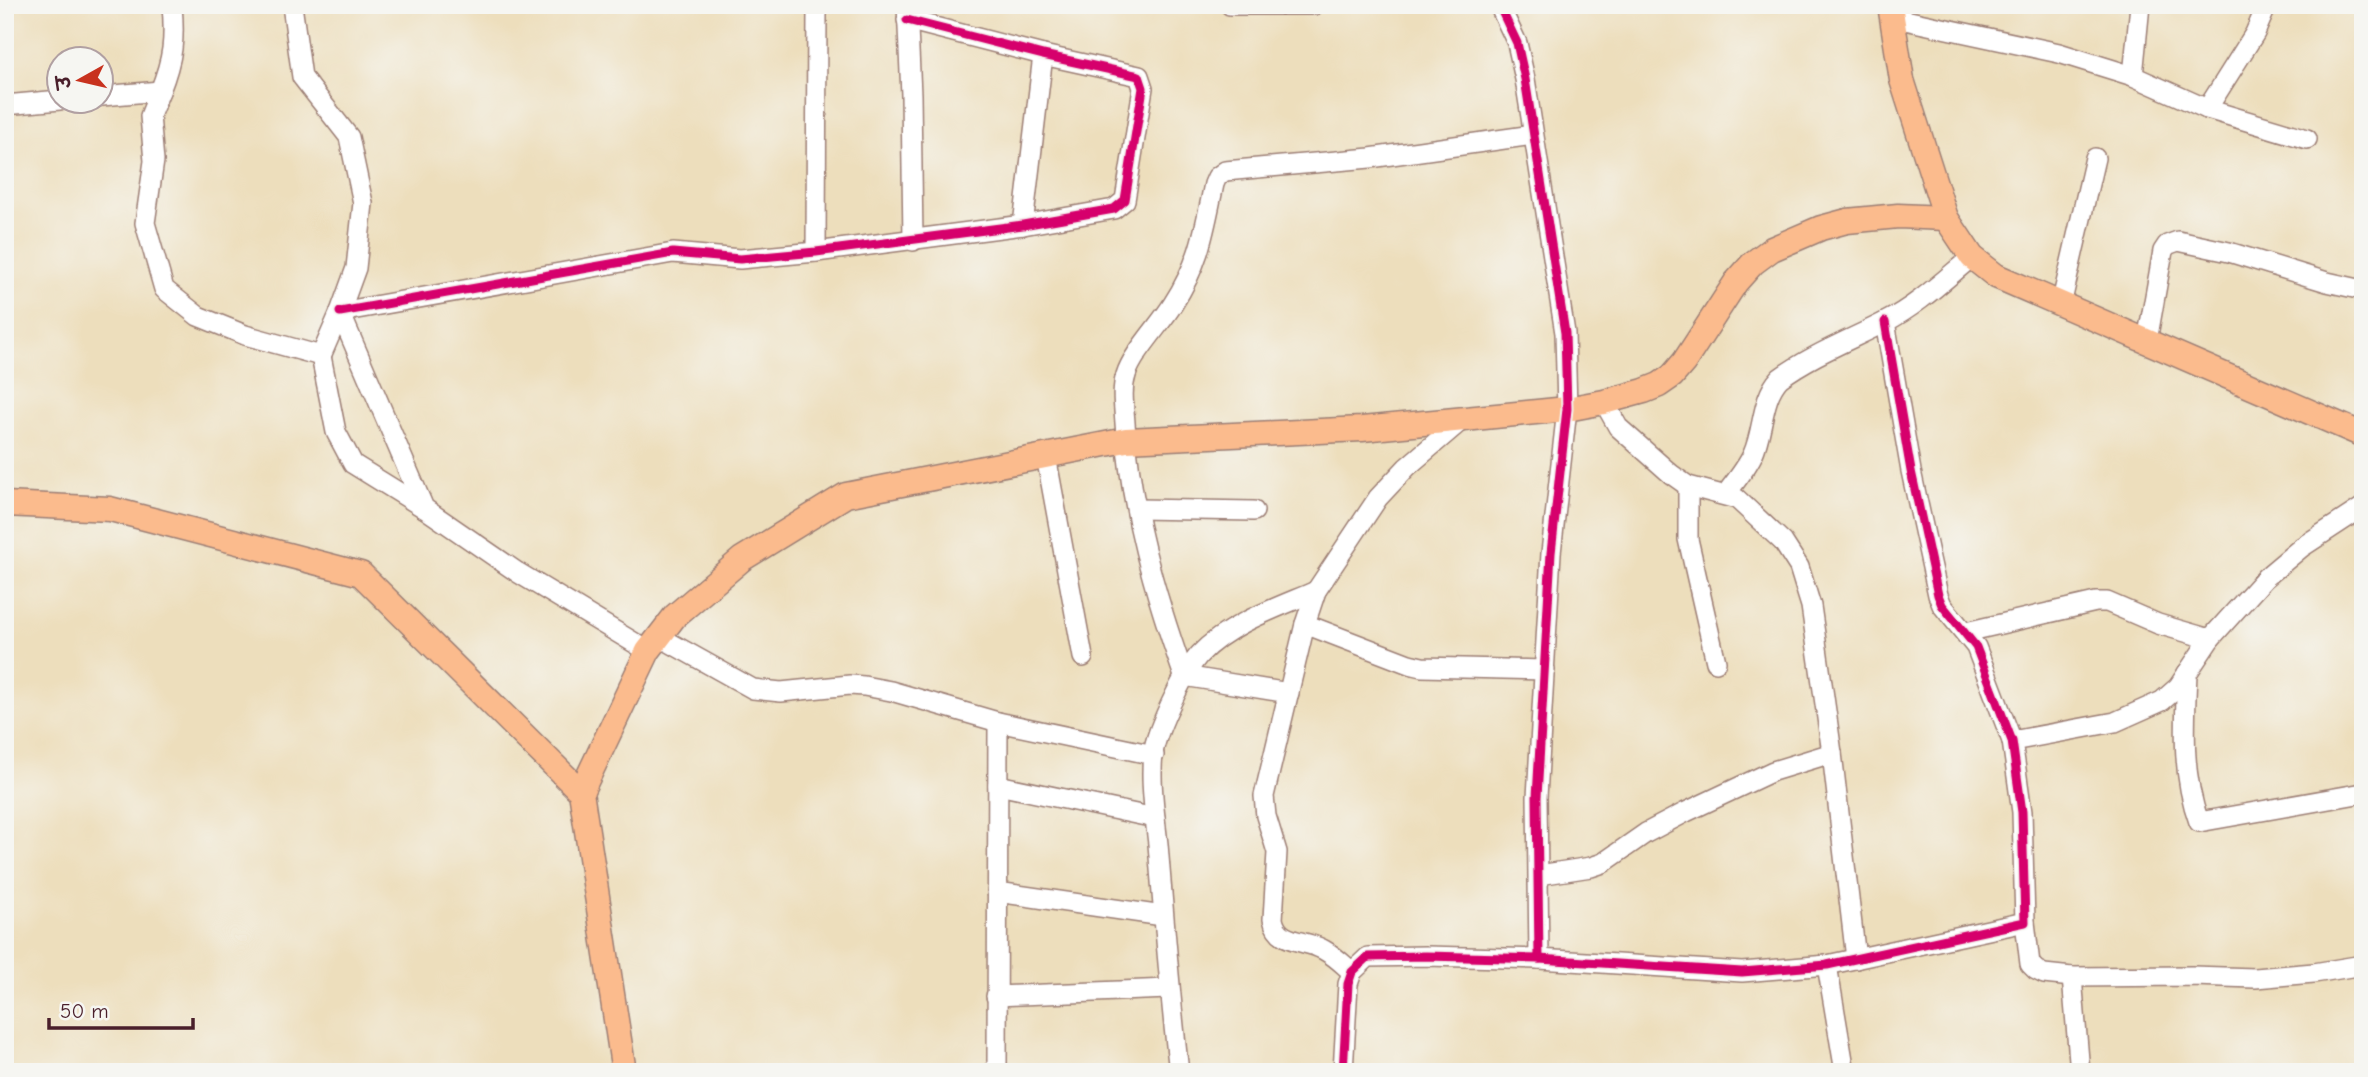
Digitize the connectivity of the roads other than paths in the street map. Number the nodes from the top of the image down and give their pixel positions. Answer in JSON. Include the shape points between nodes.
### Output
{"nodes":[{"id":1,"x":172,"y":5,"type":"edge"},
{"id":2,"x":292,"y":5,"type":"edge"},
{"id":3,"x":817,"y":5,"type":"edge"},
{"id":4,"x":1230,"y":5,"type":"edge"},
{"id":5,"x":1314,"y":5,"type":"edge"},
{"id":6,"x":1499,"y":5,"type":"edge"},
{"id":7,"x":2140,"y":5,"type":"edge"},
{"id":8,"x":2267,"y":5,"type":"edge"},
{"id":9,"x":907,"y":13,"type":"edge"},
{"id":10,"x":1891,"y":17,"type":"edge"},
{"id":11,"x":1043,"y":55,"type":"junction"},
{"id":12,"x":2133,"y":76,"type":"junction"},
{"id":13,"x":160,"y":91,"type":"junction"},
{"id":14,"x":116,"y":95,"type":"edge"},
{"id":15,"x":46,"y":101,"type":"edge"},
{"id":16,"x":5,"y":105,"type":"edge"},
{"id":17,"x":2207,"y":109,"type":"junction"},
{"id":18,"x":1533,"y":135,"type":"junction"},
{"id":19,"x":2307,"y":139,"type":"dead end"},
{"id":20,"x":2095,"y":158,"type":"dead end"},
{"id":21,"x":1947,"y":218,"type":"junction"},
{"id":22,"x":1023,"y":225,"type":"junction"},
{"id":23,"x":912,"y":241,"type":"junction"},
{"id":24,"x":816,"y":252,"type":"junction"},
{"id":25,"x":1972,"y":257,"type":"junction"},
{"id":26,"x":2363,"y":290,"type":"edge"},
{"id":27,"x":2060,"y":305,"type":"junction"},
{"id":28,"x":340,"y":312,"type":"junction"},
{"id":29,"x":1885,"y":323,"type":"junction"},
{"id":30,"x":2147,"y":341,"type":"junction"},
{"id":31,"x":321,"y":356,"type":"junction"},
{"id":32,"x":1604,"y":402,"type":"junction"},
{"id":33,"x":1567,"y":409,"type":"junction"},
{"id":34,"x":1462,"y":420,"type":"junction"},
{"id":35,"x":2363,"y":435,"type":"edge"},
{"id":36,"x":1126,"y":440,"type":"junction"},
{"id":37,"x":1046,"y":456,"type":"junction"},
{"id":38,"x":1688,"y":486,"type":"junction"},
{"id":39,"x":1726,"y":495,"type":"junction"},
{"id":40,"x":5,"y":504,"type":"edge"},
{"id":41,"x":2363,"y":507,"type":"edge"},
{"id":42,"x":424,"y":508,"type":"junction"},
{"id":43,"x":1137,"y":509,"type":"junction"},
{"id":44,"x":1254,"y":511,"type":"dead end"},
{"id":45,"x":1316,"y":591,"type":"junction"},
{"id":46,"x":1305,"y":624,"type":"junction"},
{"id":47,"x":1966,"y":632,"type":"junction"},
{"id":48,"x":2210,"y":639,"type":"junction"},
{"id":49,"x":653,"y":644,"type":"junction"},
{"id":50,"x":1083,"y":657,"type":"dead end"},
{"id":51,"x":1716,"y":662,"type":"dead end"},
{"id":52,"x":1545,"y":670,"type":"junction"},
{"id":53,"x":2187,"y":673,"type":"junction"},
{"id":54,"x":1184,"y":676,"type":"junction"},
{"id":55,"x":1289,"y":693,"type":"junction"},
{"id":56,"x":998,"y":722,"type":"junction"},
{"id":57,"x":2012,"y":740,"type":"junction"},
{"id":58,"x":1832,"y":753,"type":"junction"},
{"id":59,"x":1154,"y":755,"type":"junction"},
{"id":60,"x":998,"y":785,"type":"junction"},
{"id":61,"x":581,"y":792,"type":"junction"},
{"id":62,"x":2363,"y":793,"type":"edge"},
{"id":63,"x":1156,"y":818,"type":"junction"},
{"id":64,"x":1539,"y":875,"type":"junction"},
{"id":65,"x":997,"y":892,"type":"junction"},
{"id":66,"x":1163,"y":916,"type":"junction"},
{"id":67,"x":2025,"y":922,"type":"junction"},
{"id":68,"x":1539,"y":959,"type":"junction"},
{"id":69,"x":1856,"y":959,"type":"junction"},
{"id":70,"x":1827,"y":965,"type":"junction"},
{"id":71,"x":2363,"y":965,"type":"edge"},
{"id":72,"x":1352,"y":972,"type":"junction"},
{"id":73,"x":2072,"y":976,"type":"junction"},
{"id":74,"x":1169,"y":989,"type":"junction"},
{"id":75,"x":996,"y":996,"type":"junction"},
{"id":76,"x":624,"y":1072,"type":"edge"},
{"id":77,"x":997,"y":1072,"type":"edge"},
{"id":78,"x":1179,"y":1072,"type":"edge"},
{"id":79,"x":1343,"y":1072,"type":"edge"},
{"id":80,"x":1845,"y":1072,"type":"edge"},
{"id":81,"x":2080,"y":1072,"type":"edge"}],
"edges":[{"from":1,"to":13,"type":"street","via":[[172,61]]},
{"from":2,"to":28,"type":"street","via":[[302,77],[349,137],[363,203],[356,268]]},
{"from":3,"to":24,"type":"street"},
{"from":4,"to":5,"type":"street"},
{"from":6,"to":18,"type":"street","via":[[1517,43]]},
{"from":7,"to":12,"type":"street"},
{"from":8,"to":17,"type":"street","via":[[2255,33]]},
{"from":9,"to":11,"type":"street"},
{"from":9,"to":23,"type":"street"},
{"from":10,"to":12,"type":"street","via":[[2059,53]]},
{"from":10,"to":21,"type":"main road","via":[[1902,80]]},
{"from":11,"to":22,"type":"street"},
{"from":11,"to":22,"type":"street","via":[[1134,74],[1142,79],[1143,89],[1125,201],[1114,209]]},
{"from":12,"to":17,"type":"street"},
{"from":13,"to":14,"type":"street"},
{"from":13,"to":31,"type":"street","via":[[150,116],[154,161],[145,223],[164,289],[198,316],[245,335]]},
{"from":15,"to":16,"type":"street"},
{"from":17,"to":19,"type":"street"},
{"from":18,"to":33,"type":"street","via":[[1561,306]]},
{"from":18,"to":36,"type":"street","via":[[1370,158],[1225,171],[1214,184],[1195,266],[1126,373]]},
{"from":20,"to":27,"type":"street"},
{"from":21,"to":25,"type":"main road"},
{"from":21,"to":32,"type":"main road","via":[[1847,221],[1772,249],[1736,282],[1672,376],[1644,391]]},
{"from":22,"to":23,"type":"street"},
{"from":23,"to":24,"type":"street"},
{"from":24,"to":28,"type":"street","via":[[740,259],[673,253]]},
{"from":25,"to":27,"type":"main road","via":[[1996,276]]},
{"from":25,"to":29,"type":"street"},
{"from":26,"to":30,"type":"street","via":[[2230,252],[2172,242],[2163,251]]},
{"from":27,"to":30,"type":"main road"},
{"from":28,"to":31,"type":"street"},
{"from":28,"to":42,"type":"street"},
{"from":29,"to":39,"type":"street","via":[[1840,342],[1792,369],[1774,385],[1754,453]]},
{"from":29,"to":47,"type":"street","via":[[1938,595]]},
{"from":30,"to":35,"type":"main road"},
{"from":31,"to":42,"type":"street","via":[[336,432],[353,464]]},
{"from":32,"to":33,"type":"main road"},
{"from":32,"to":38,"type":"street","via":[[1619,427]]},
{"from":33,"to":34,"type":"main road"},
{"from":33,"to":52,"type":"street","via":[[1550,554]]},
{"from":34,"to":36,"type":"main road"},
{"from":34,"to":45,"type":"street","via":[[1378,498]]},
{"from":36,"to":37,"type":"main road"},
{"from":36,"to":43,"type":"street"},
{"from":37,"to":49,"type":"main road","via":[[846,495],[742,559],[675,616]]},
{"from":37,"to":50,"type":"street"},
{"from":38,"to":39,"type":"street"},
{"from":38,"to":51,"type":"street","via":[[1688,539]]},
{"from":39,"to":58,"type":"street","via":[[1737,499],[1783,542],[1799,567],[1811,606]]},
{"from":40,"to":61,"type":"main road","via":[[110,509],[361,574]]},
{"from":41,"to":48,"type":"street","via":[[2265,578]]},
{"from":42,"to":49,"type":"street","via":[[517,572]]},
{"from":43,"to":44,"type":"street"},
{"from":43,"to":54,"type":"street","via":[[1158,601]]},
{"from":45,"to":46,"type":"street"},
{"from":45,"to":54,"type":"street","via":[[1213,642]]},
{"from":46,"to":52,"type":"street","via":[[1422,667]]},
{"from":46,"to":55,"type":"street"},
{"from":47,"to":48,"type":"street","via":[[2107,602]]},
{"from":47,"to":57,"type":"street","via":[[1984,664]]},
{"from":48,"to":53,"type":"street"},
{"from":49,"to":56,"type":"street","via":[[752,689],[780,692],[864,686]]},
{"from":49,"to":61,"type":"main road"},
{"from":52,"to":64,"type":"street"},
{"from":53,"to":57,"type":"street","via":[[2162,701],[2139,713],[2115,722]]},
{"from":53,"to":62,"type":"street","via":[[2184,749],[2191,801],[2199,822]]},
{"from":54,"to":55,"type":"street"},
{"from":54,"to":59,"type":"street"},
{"from":55,"to":72,"type":"street","via":[[1264,796],[1277,852],[1275,928],[1284,937],[1325,950]]},
{"from":56,"to":59,"type":"street"},
{"from":56,"to":60,"type":"street"},
{"from":57,"to":67,"type":"street","via":[[2022,812]]},
{"from":58,"to":64,"type":"street","via":[[1773,771],[1686,812],[1603,863]]},
{"from":58,"to":69,"type":"street"},
{"from":59,"to":63,"type":"street"},
{"from":60,"to":63,"type":"street"},
{"from":60,"to":65,"type":"street"},
{"from":61,"to":76,"type":"main road"},
{"from":63,"to":66,"type":"street"},
{"from":64,"to":68,"type":"street"},
{"from":65,"to":66,"type":"street"},
{"from":65,"to":75,"type":"street"},
{"from":66,"to":74,"type":"street"},
{"from":67,"to":69,"type":"street"},
{"from":67,"to":73,"type":"street","via":[[2030,964],[2044,974]]},
{"from":68,"to":70,"type":"street","via":[[1742,972]]},
{"from":68,"to":72,"type":"street","via":[[1368,957]]},
{"from":69,"to":70,"type":"street"},
{"from":70,"to":80,"type":"street"},
{"from":71,"to":73,"type":"street","via":[[2255,978]]},
{"from":72,"to":79,"type":"street"},
{"from":73,"to":81,"type":"street"},
{"from":74,"to":75,"type":"street"},
{"from":74,"to":78,"type":"street"},
{"from":75,"to":77,"type":"street"}]}
